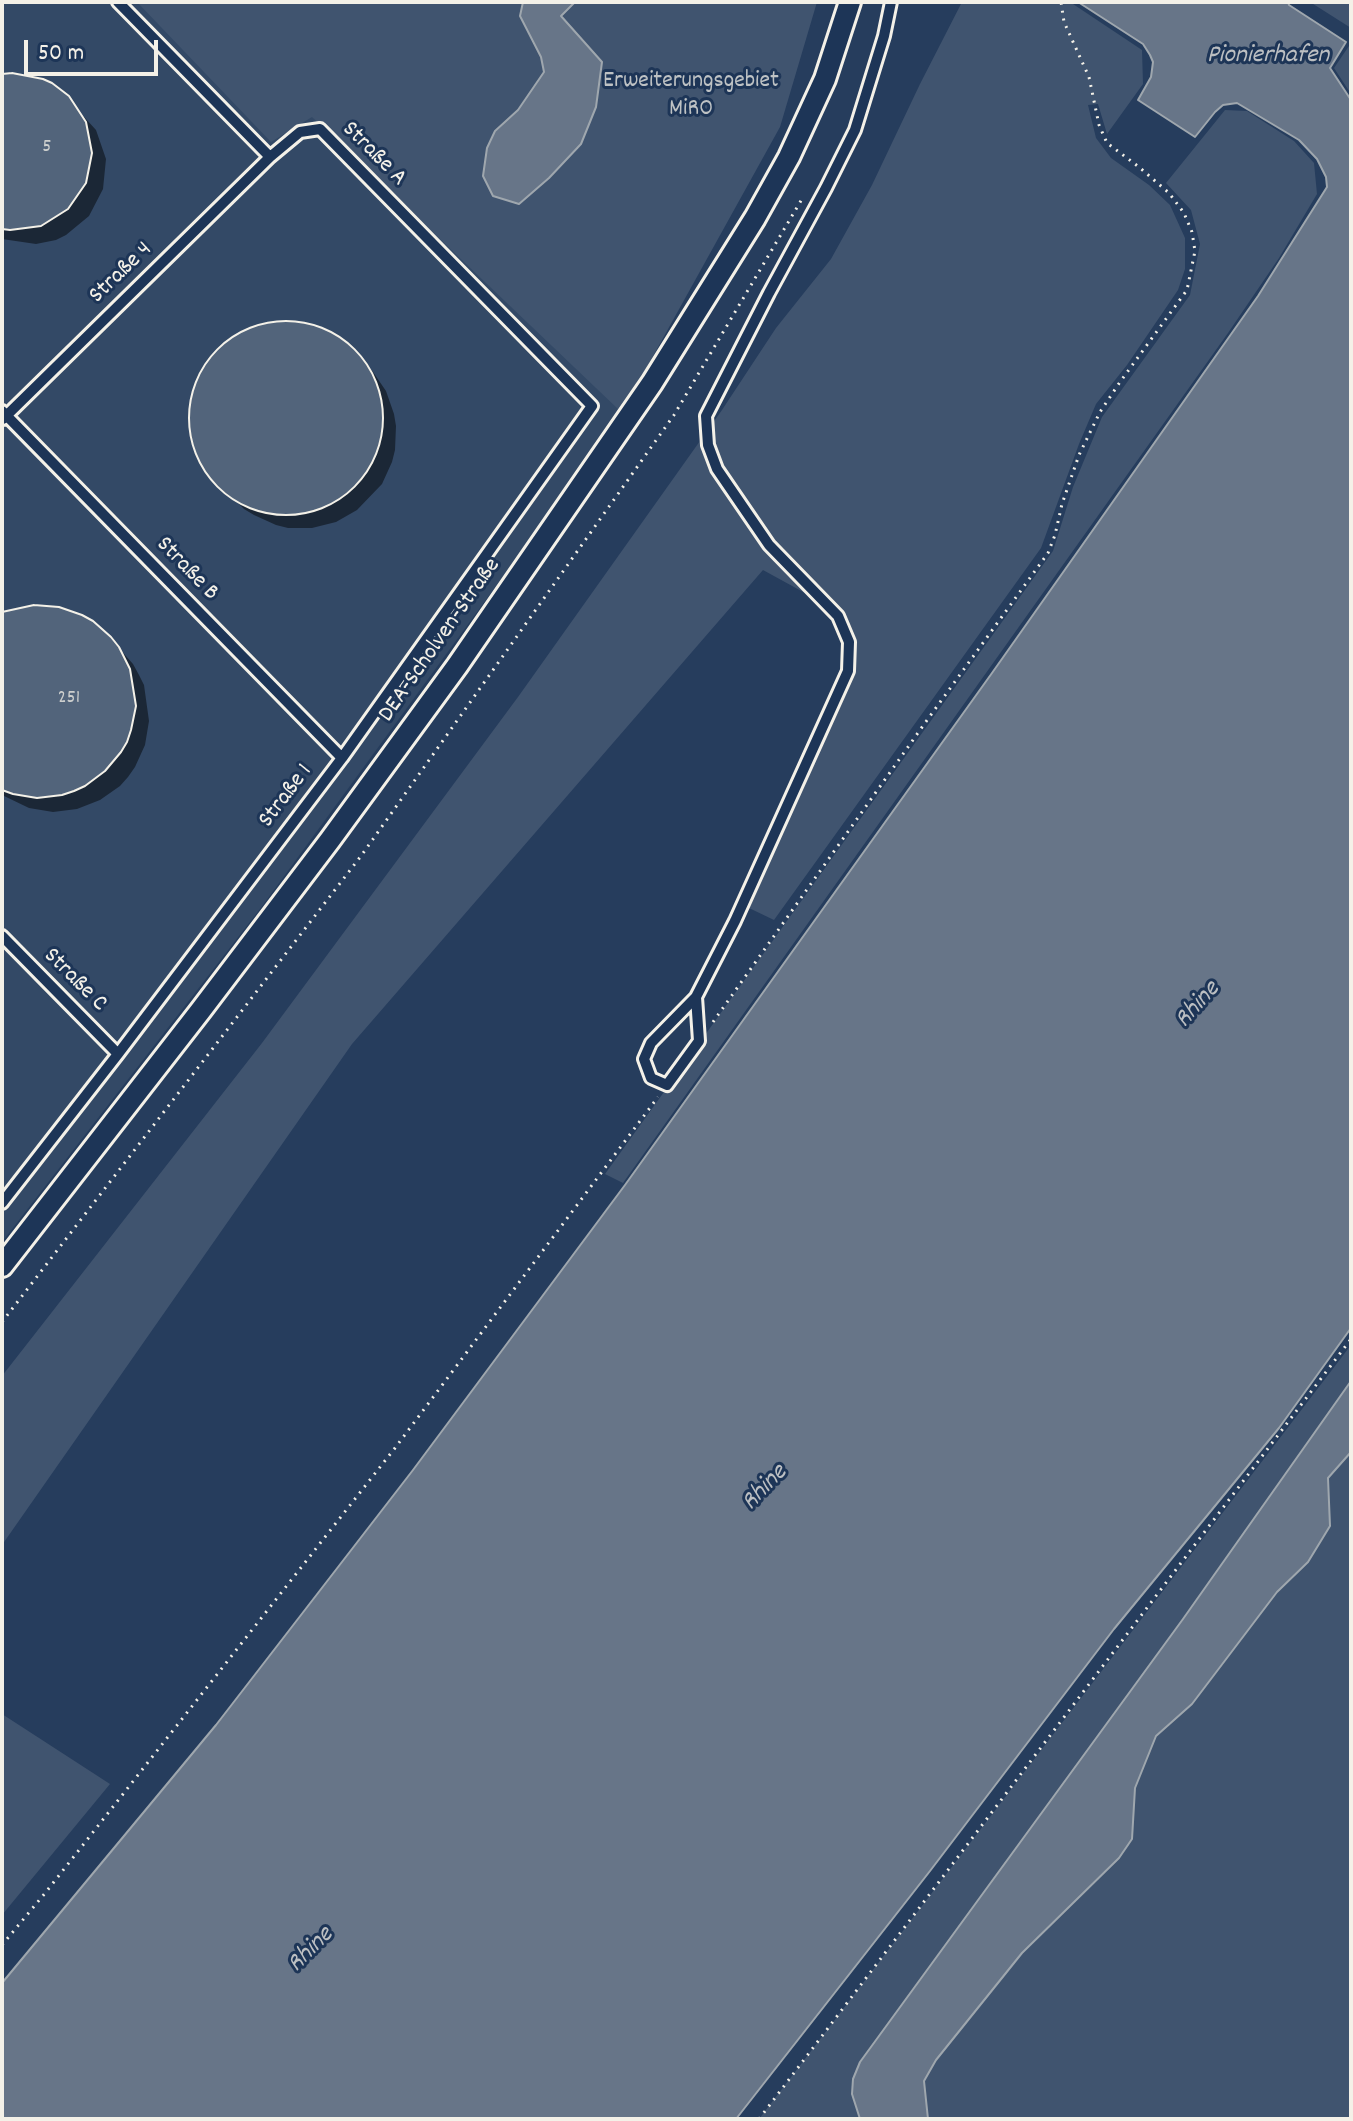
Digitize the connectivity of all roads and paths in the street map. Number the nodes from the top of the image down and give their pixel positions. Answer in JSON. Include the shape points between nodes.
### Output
{"nodes":[{"id":1,"x":118,"y":2,"type":"edge"},
{"id":2,"x":850,"y":2,"type":"edge"},
{"id":3,"x":891,"y":2,"type":"edge"},
{"id":4,"x":1061,"y":2,"type":"edge"},
{"id":5,"x":270,"y":157,"type":"junction"},
{"id":6,"x":803,"y":197,"type":"dead end"},
{"id":7,"x":592,"y":406,"type":"joint"},
{"id":8,"x":4,"y":415,"type":"edge"},
{"id":9,"x":342,"y":758,"type":"junction"},
{"id":10,"x":2,"y":936,"type":"edge"},
{"id":11,"x":696,"y":997,"type":"junction"},
{"id":12,"x":699,"y":1041,"type":"junction"},
{"id":13,"x":118,"y":1054,"type":"junction"},
{"id":14,"x":667,"y":1085,"type":"junction"},
{"id":15,"x":2,"y":1203,"type":"edge"},
{"id":16,"x":2,"y":1266,"type":"edge"},
{"id":17,"x":2,"y":1322,"type":"edge"},
{"id":18,"x":1351,"y":1339,"type":"edge"},
{"id":19,"x":2,"y":1945,"type":"edge"},
{"id":20,"x":759,"y":2119,"type":"edge"}],
"edges":[{"from":1,"to":5,"type":"lane"},
{"from":2,"to":16,"type":"street","name":"DEA-Scholven-Straße","via":[[825,79],[789,157],[652,383],[330,840]]},
{"from":3,"to":11,"type":"lane","via":[[855,130],[706,416],[717,469],[769,545],[838,616],[849,642],[848,671]]},
{"from":4,"to":12,"type":"path","via":[[1107,143],[1169,193],[1184,213],[1195,251],[1187,290],[1100,412],[1079,455],[1048,553]]},
{"from":5,"to":7,"type":"lane","name":"Straße A","via":[[300,132],[320,129]]},
{"from":5,"to":8,"type":"lane","name":"Straße 4"},
{"from":6,"to":17,"type":"path","via":[[674,415],[361,856]]},
{"from":7,"to":9,"type":"lane","name":"Straße 1"},
{"from":8,"to":9,"type":"lane","name":"Straße B"},
{"from":9,"to":13,"type":"lane","name":"Straße 1"},
{"from":10,"to":13,"type":"lane","name":"Straße C"},
{"from":11,"to":12,"type":"lane"},
{"from":11,"to":14,"type":"lane","via":[[651,1043],[644,1059],[651,1078]]},
{"from":12,"to":14,"type":"lane"},
{"from":13,"to":15,"type":"lane","name":"Straße 1"},
{"from":14,"to":19,"type":"path","via":[[395,1448]]},
{"from":18,"to":20,"type":"path"}]}
